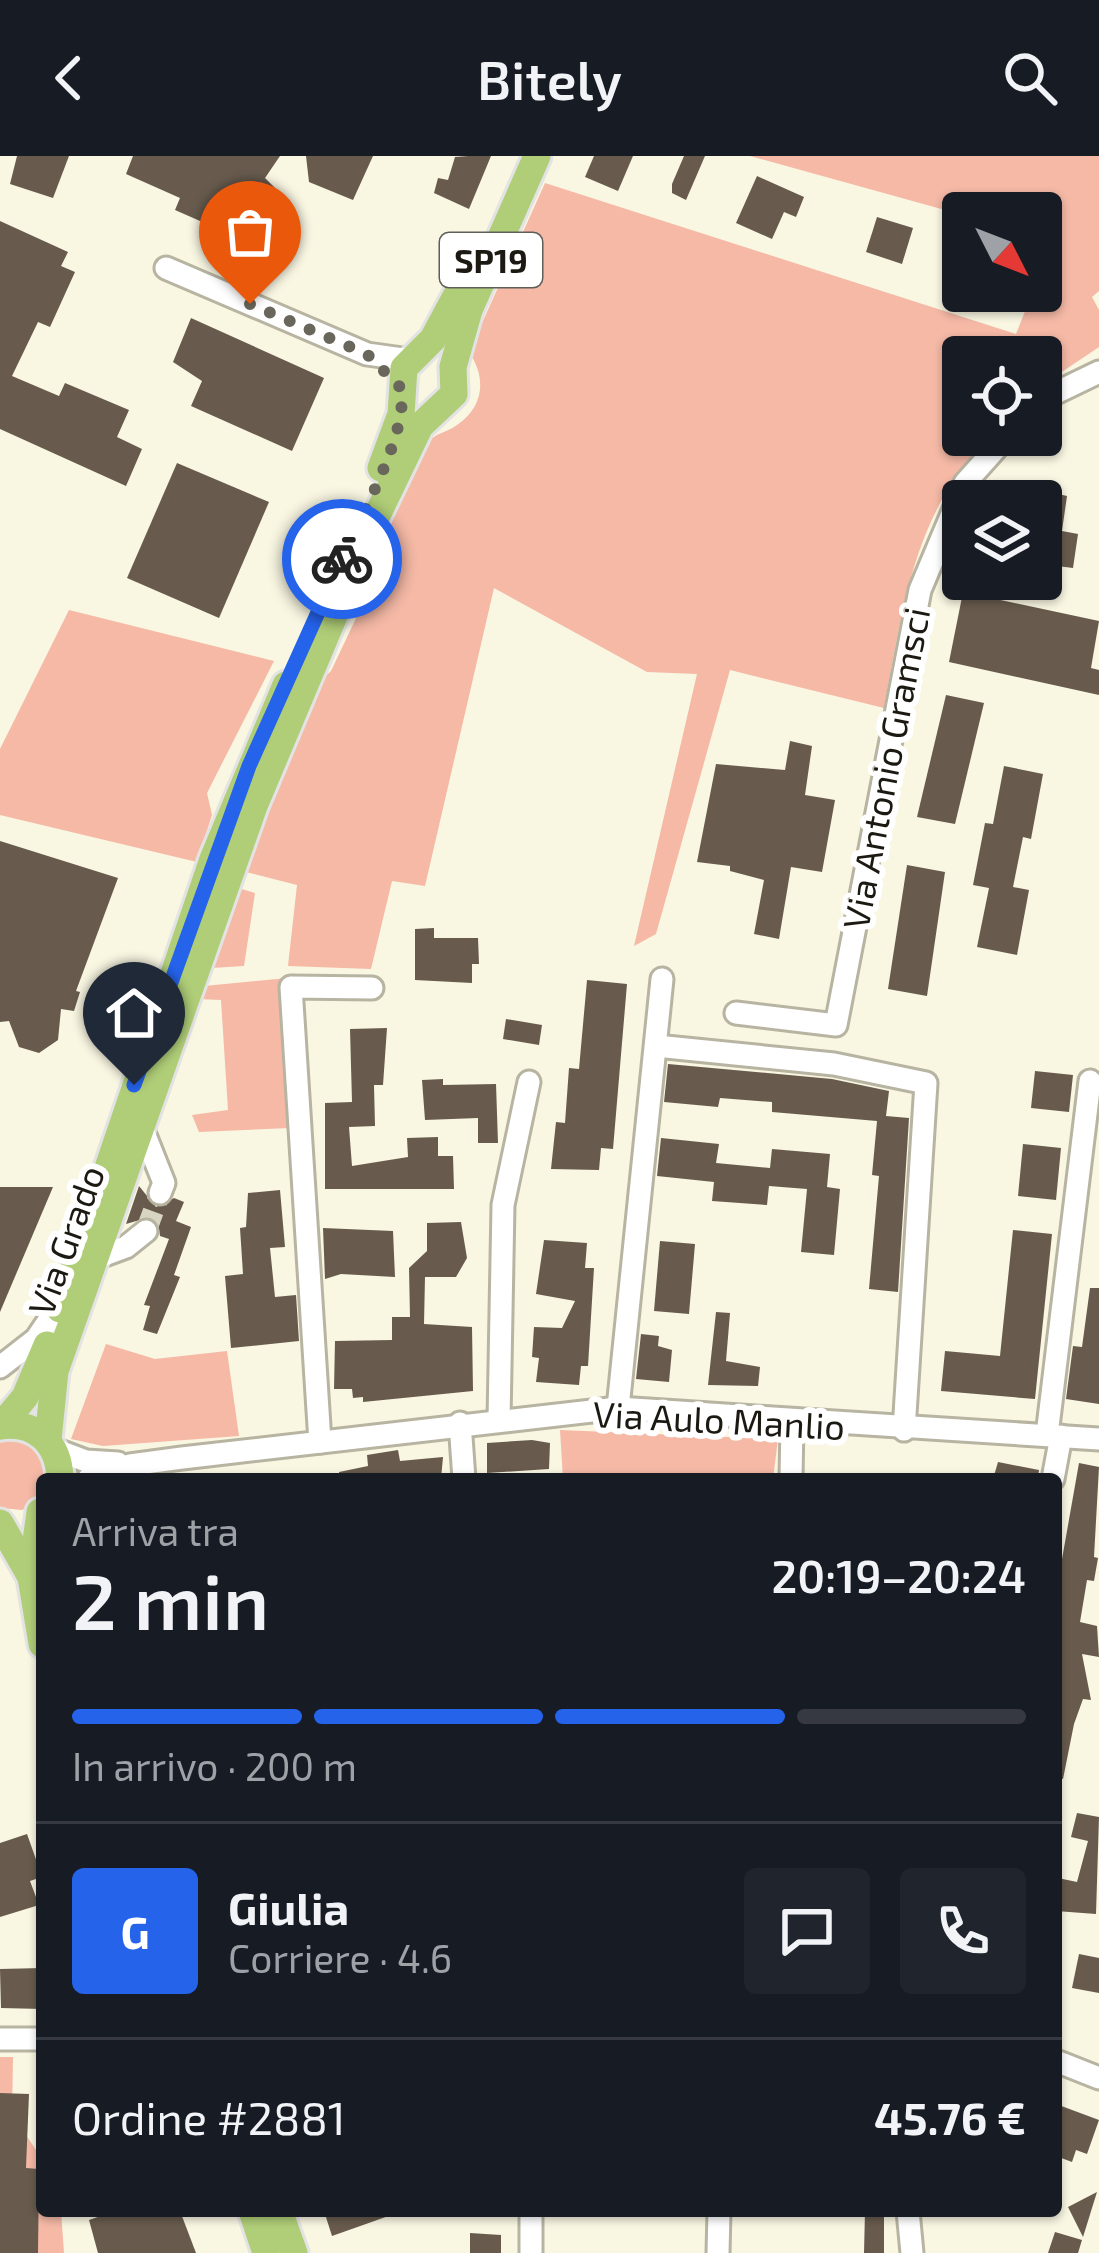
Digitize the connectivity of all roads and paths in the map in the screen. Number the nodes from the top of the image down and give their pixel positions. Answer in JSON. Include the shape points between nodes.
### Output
{"nodes":[{"id":1,"x":517,"y":156,"type":"edge"},
{"id":2,"x":537,"y":156,"type":"edge"},
{"id":3,"x":166,"y":268,"type":"dead end"},
{"id":4,"x":453,"y":367,"type":"junction"},
{"id":5,"x":1099,"y":372,"type":"edge"},
{"id":6,"x":409,"y":374,"type":"junction"},
{"id":7,"x":1062,"y":390,"type":"edge"},
{"id":8,"x":441,"y":407,"type":"junction"},
{"id":9,"x":989,"y":456,"type":"edge"},
{"id":10,"x":662,"y":979,"type":"dead end"},
{"id":11,"x":372,"y":988,"type":"dead end"},
{"id":12,"x":736,"y":1013,"type":"dead end"},
{"id":13,"x":656,"y":1046,"type":"junction"},
{"id":14,"x":1090,"y":1081,"type":"dead end"},
{"id":15,"x":529,"y":1082,"type":"dead end"},
{"id":16,"x":142,"y":1130,"type":"junction"},
{"id":17,"x":160,"y":1193,"type":"tunnel mouth"},
{"id":18,"x":146,"y":1231,"type":"tunnel mouth"},
{"id":19,"x":99,"y":1257,"type":"junction"},
{"id":20,"x":65,"y":1295,"type":"junction"},
{"id":21,"x":0,"y":1366,"type":"edge"},
{"id":22,"x":618,"y":1408,"type":"junction"},
{"id":23,"x":499,"y":1420,"type":"junction"},
{"id":24,"x":792,"y":1421,"type":"junction"},
{"id":25,"x":460,"y":1424,"type":"junction"},
{"id":26,"x":0,"y":1426,"type":"edge"},
{"id":27,"x":904,"y":1430,"type":"junction"},
{"id":28,"x":1054,"y":1435,"type":"junction"},
{"id":29,"x":1099,"y":1438,"type":"edge"},
{"id":30,"x":320,"y":1442,"type":"junction"},
{"id":31,"x":51,"y":1445,"type":"junction"},
{"id":32,"x":130,"y":1465,"type":"junction"},
{"id":33,"x":58,"y":1473,"type":"edge"},
{"id":34,"x":106,"y":1473,"type":"edge"},
{"id":35,"x":464,"y":1473,"type":"edge"},
{"id":36,"x":791,"y":1473,"type":"edge"},
{"id":37,"x":1053,"y":1473,"type":"edge"},
{"id":38,"x":36,"y":1514,"type":"edge"},
{"id":39,"x":0,"y":1521,"type":"edge"},
{"id":40,"x":36,"y":1544,"type":"edge"},
{"id":41,"x":31,"y":1577,"type":"junction"},
{"id":42,"x":36,"y":1607,"type":"edge"},
{"id":43,"x":0,"y":2038,"type":"edge"},
{"id":44,"x":36,"y":2039,"type":"edge"},
{"id":45,"x":1062,"y":2063,"type":"edge"},
{"id":46,"x":1099,"y":2078,"type":"edge"},
{"id":47,"x":254,"y":2217,"type":"edge"},
{"id":48,"x":281,"y":2217,"type":"edge"},
{"id":49,"x":531,"y":2217,"type":"edge"},
{"id":50,"x":719,"y":2217,"type":"edge"},
{"id":51,"x":909,"y":2217,"type":"edge"},
{"id":52,"x":266,"y":2253,"type":"edge"},
{"id":53,"x":294,"y":2253,"type":"edge"},
{"id":54,"x":531,"y":2253,"type":"edge"},
{"id":55,"x":718,"y":2253,"type":"edge"},
{"id":56,"x":912,"y":2253,"type":"edge"}],
"edges":[{"from":1,"to":6,"type":"main road","name":"Via Grado","number":"SP19","via":[[448,317]]},
{"from":2,"to":4,"type":"main road","name":"Via Grado","number":"SP19"},
{"from":3,"to":6,"type":"street"},
{"from":4,"to":6,"type":"main road","via":[[440,355]]},
{"from":4,"to":8,"type":"main road","name":"Via Grado","number":"SP19","via":[[457,385]]},
{"from":5,"to":7,"type":"street"},
{"from":6,"to":8,"type":"main road","via":[[416,407]]},
{"from":6,"to":20,"type":"main road","name":"Via Grado","number":"SP19","via":[[394,436],[213,860]]},
{"from":8,"to":16,"type":"main road","name":"Via Grado","number":"SP19","via":[[420,426],[371,528],[254,806]]},
{"from":9,"to":12,"type":"street","name":"Via Antonio Gramsci","via":[[964,483],[920,590],[836,1025]]},
{"from":10,"to":13,"type":"street"},
{"from":11,"to":30,"type":"street","via":[[291,987]]},
{"from":13,"to":22,"type":"street"},
{"from":13,"to":27,"type":"street","via":[[926,1083]]},
{"from":14,"to":28,"type":"street"},
{"from":15,"to":23,"type":"street","via":[[503,1205]]},
{"from":16,"to":17,"type":"street","via":[[164,1183]]},
{"from":16,"to":19,"type":"main road","name":"Via Grado","number":"SP19"},
{"from":18,"to":19,"type":"street"},
{"from":19,"to":31,"type":"main road","name":"Via Grado","number":"SP19","via":[[73,1343],[55,1371]]},
{"from":20,"to":21,"type":"street","via":[[36,1339]]},
{"from":20,"to":26,"type":"main road","name":"Via Grado","number":"SP19","via":[[31,1384]]},
{"from":22,"to":23,"type":"street","name":"Via Aulo Manlio"},
{"from":22,"to":24,"type":"street","name":"Via Aulo Manlio"},
{"from":23,"to":25,"type":"street","name":"Via Aulo Manlio"},
{"from":24,"to":27,"type":"street","name":"Via Aulo Manlio"},
{"from":24,"to":36,"type":"street"},
{"from":25,"to":30,"type":"street","name":"Via Aulo Manlio"},
{"from":25,"to":35,"type":"street"},
{"from":26,"to":31,"type":"main road","via":[[26,1426]]},
{"from":27,"to":28,"type":"street","name":"Via Aulo Manlio"},
{"from":28,"to":29,"type":"street","name":"Via Aulo Manlio"},
{"from":28,"to":37,"type":"street"},
{"from":30,"to":32,"type":"street","name":"Via Aulo Manlio"},
{"from":31,"to":32,"type":"street","name":"Via Aulo Manlio","via":[[86,1461]]},
{"from":31,"to":33,"type":"main road","name":"Via Grado"},
{"from":32,"to":34,"type":"street","name":"Via Aulo Manlio"},
{"from":38,"to":39,"type":"main road"},
{"from":39,"to":41,"type":"main road"},
{"from":40,"to":41,"type":"main road"},
{"from":41,"to":42,"type":"main road"},
{"from":43,"to":44,"type":"street"},
{"from":45,"to":46,"type":"street"},
{"from":47,"to":52,"type":"main road"},
{"from":48,"to":53,"type":"main road"},
{"from":49,"to":54,"type":"street"},
{"from":50,"to":55,"type":"street"},
{"from":51,"to":56,"type":"street"}]}
